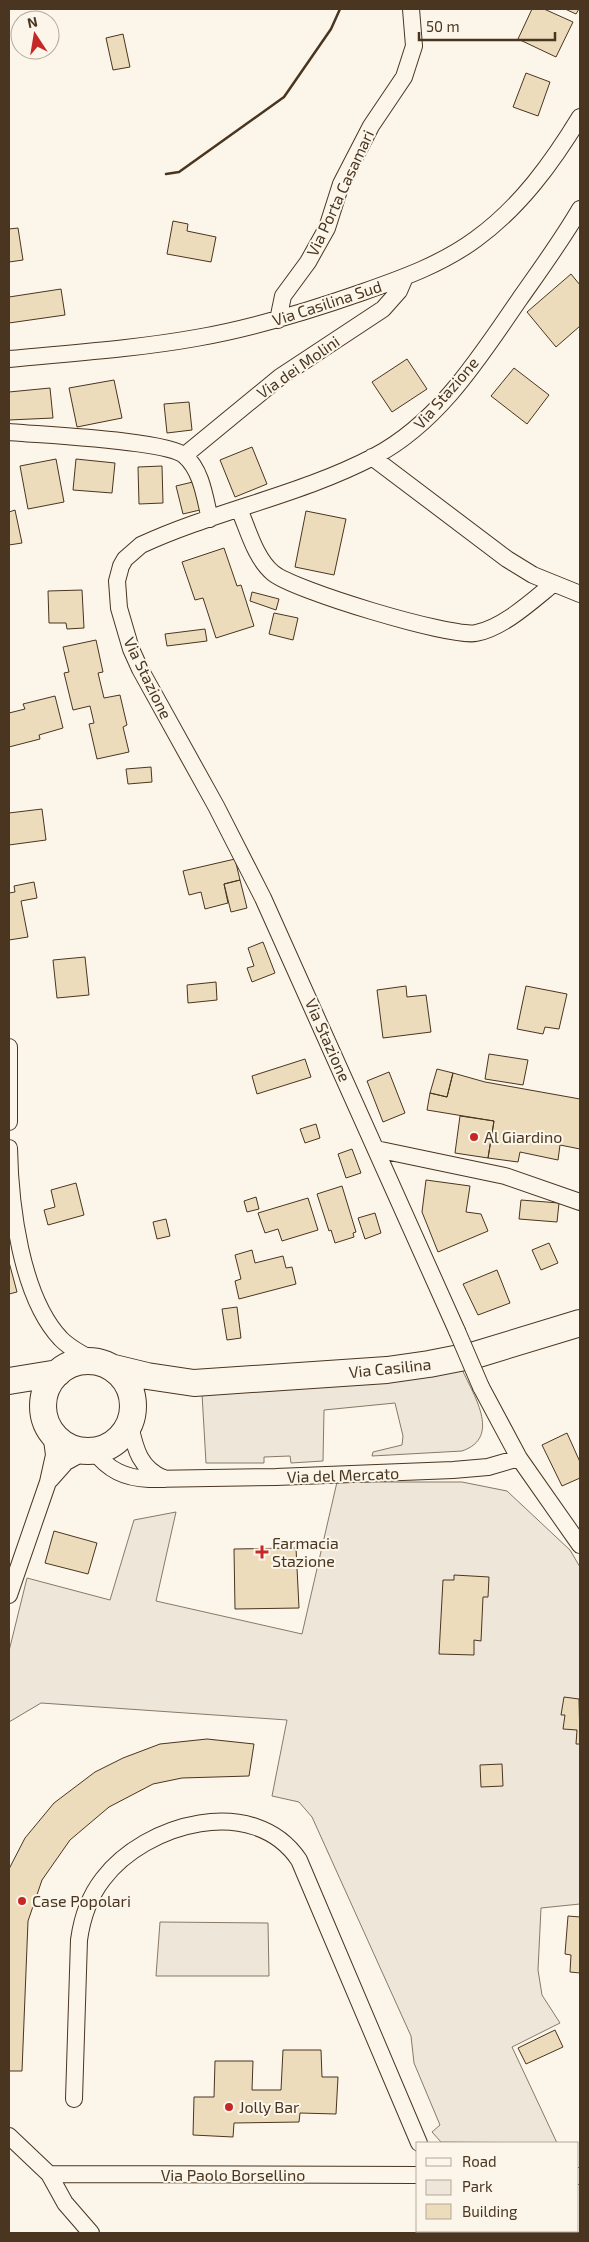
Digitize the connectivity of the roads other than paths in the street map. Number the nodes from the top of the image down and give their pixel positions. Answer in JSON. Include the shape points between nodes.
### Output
{"nodes":[{"id":1,"x":411,"y":9,"type":"edge"},
{"id":2,"x":578,"y":130,"type":"edge"},
{"id":3,"x":580,"y":209,"type":"edge"},
{"id":4,"x":405,"y":277,"type":"junction"},
{"id":5,"x":278,"y":320,"type":"junction"},
{"id":6,"x":9,"y":359,"type":"edge"},
{"id":7,"x":9,"y":432,"type":"edge"},
{"id":8,"x":185,"y":455,"type":"junction"},
{"id":9,"x":372,"y":457,"type":"junction"},
{"id":10,"x":239,"y":509,"type":"junction"},
{"id":11,"x":210,"y":519,"type":"junction"},
{"id":12,"x":552,"y":584,"type":"junction"},
{"id":13,"x":580,"y":594,"type":"edge"},
{"id":14,"x":9,"y":1047,"type":"edge"},
{"id":15,"x":9,"y":1122,"type":"edge"},
{"id":16,"x":9,"y":1148,"type":"edge"},
{"id":17,"x":376,"y":1150,"type":"junction"},
{"id":18,"x":580,"y":1202,"type":"edge"},
{"id":19,"x":580,"y":1323,"type":"edge"},
{"id":20,"x":60,"y":1338,"type":"junction"},
{"id":21,"x":105,"y":1365,"type":"junction"},
{"id":22,"x":60,"y":1371,"type":"junction"},
{"id":23,"x":9,"y":1381,"type":"edge"},
{"id":24,"x":194,"y":1383,"type":"junction"},
{"id":25,"x":9,"y":1392,"type":"edge"},
{"id":26,"x":131,"y":1419,"type":"junction"},
{"id":27,"x":49,"y":1427,"type":"junction"},
{"id":28,"x":90,"y":1451,"type":"junction"},
{"id":29,"x":520,"y":1458,"type":"junction"},
{"id":30,"x":166,"y":1479,"type":"junction"},
{"id":31,"x":48,"y":1482,"type":"junction"},
{"id":32,"x":580,"y":1545,"type":"edge"},
{"id":33,"x":9,"y":1595,"type":"edge"},
{"id":34,"x":74,"y":2099,"type":"dead end"},
{"id":35,"x":9,"y":2136,"type":"edge"},
{"id":36,"x":420,"y":2142,"type":"edge"},
{"id":37,"x":49,"y":2174,"type":"junction"},
{"id":38,"x":416,"y":2175,"type":"edge"},
{"id":39,"x":91,"y":2233,"type":"edge"}],
"edges":[{"from":1,"to":5,"type":"street","name":"Via Porta Casamari","via":[[414,46],[404,77],[371,126],[341,184],[327,228],[308,262],[283,296]]},
{"from":2,"to":4,"type":"street","name":"Via Casilina Sud","via":[[501,218],[463,248]]},
{"from":3,"to":9,"type":"street","name":"Via Stazione","via":[[487,346],[433,412],[408,435]]},
{"from":4,"to":5,"type":"street","name":"Via Casilina Sud"},
{"from":4,"to":8,"type":"street","name":"Via dei Molini","via":[[399,292],[383,309],[280,377]]},
{"from":5,"to":6,"type":"street","name":"Via Casilina Sud","via":[[163,343]]},
{"from":7,"to":8,"type":"street","via":[[150,444]]},
{"from":8,"to":11,"type":"street","via":[[198,476]]},
{"from":9,"to":10,"type":"street","name":"Via Stazione"},
{"from":9,"to":12,"type":"street","via":[[507,559]]},
{"from":10,"to":11,"type":"street","name":"Via Stazione"},
{"from":10,"to":12,"type":"street","via":[[262,560],[279,577],[356,605],[460,634],[476,634],[490,629],[522,609]]},
{"from":11,"to":17,"type":"street","name":"Via Stazione","via":[[148,542],[128,555],[117,581],[120,617],[140,669],[263,898]]},
{"from":12,"to":13,"type":"street"},
{"from":14,"to":15,"type":"street"},
{"from":16,"to":20,"type":"street","via":[[15,1220],[24,1263],[39,1303]]},
{"from":17,"to":18,"type":"street","via":[[498,1174]]},
{"from":17,"to":29,"type":"street","name":"Via Stazione","bridge":true,"via":[[481,1387]]},
{"from":19,"to":24,"type":"main road","name":"Via Casilina","via":[[475,1355],[422,1366]]},
{"from":20,"to":21,"type":"street","via":[[78,1352]]},
{"from":20,"to":22,"type":"street","via":[[64,1355]]},
{"from":21,"to":22,"type":"main road","via":[[85,1361]]},
{"from":21,"to":24,"type":"main road","name":"Via Casilina"},
{"from":21,"to":26,"type":"main road","via":[[123,1377],[130,1388],[133,1400]]},
{"from":22,"to":23,"type":"main road"},
{"from":22,"to":27,"type":"main road","via":[[44,1396],[43,1410]]},
{"from":24,"to":26,"type":"main road","name":"Via Casilina","via":[[144,1401]]},
{"from":25,"to":27,"type":"main road","via":[[29,1404]]},
{"from":26,"to":28,"type":"main road","via":[[121,1437],[109,1446]]},
{"from":26,"to":30,"type":"street","via":[[136,1451],[142,1463]]},
{"from":27,"to":28,"type":"main road","via":[[61,1442]]},
{"from":27,"to":31,"type":"street","via":[[54,1455]]},
{"from":28,"to":30,"type":"street","name":"Via del Mercato","via":[[119,1473],[139,1479]]},
{"from":28,"to":31,"type":"street","via":[[66,1462]]},
{"from":29,"to":30,"type":"street","name":"Via del Mercato","via":[[488,1467],[453,1470]]},
{"from":29,"to":32,"type":"street","name":"Via Stazione"},
{"from":31,"to":33,"type":"street"},
{"from":34,"to":36,"type":"street","via":[[80,1940],[84,1916],[96,1889],[122,1859],[156,1837],[194,1825],[229,1822],[272,1835],[289,1847],[299,1860]]},
{"from":35,"to":37,"type":"street"},
{"from":37,"to":38,"type":"street","name":"Via Paolo Borsellino"},
{"from":37,"to":39,"type":"street","via":[[65,2203]]}]}
